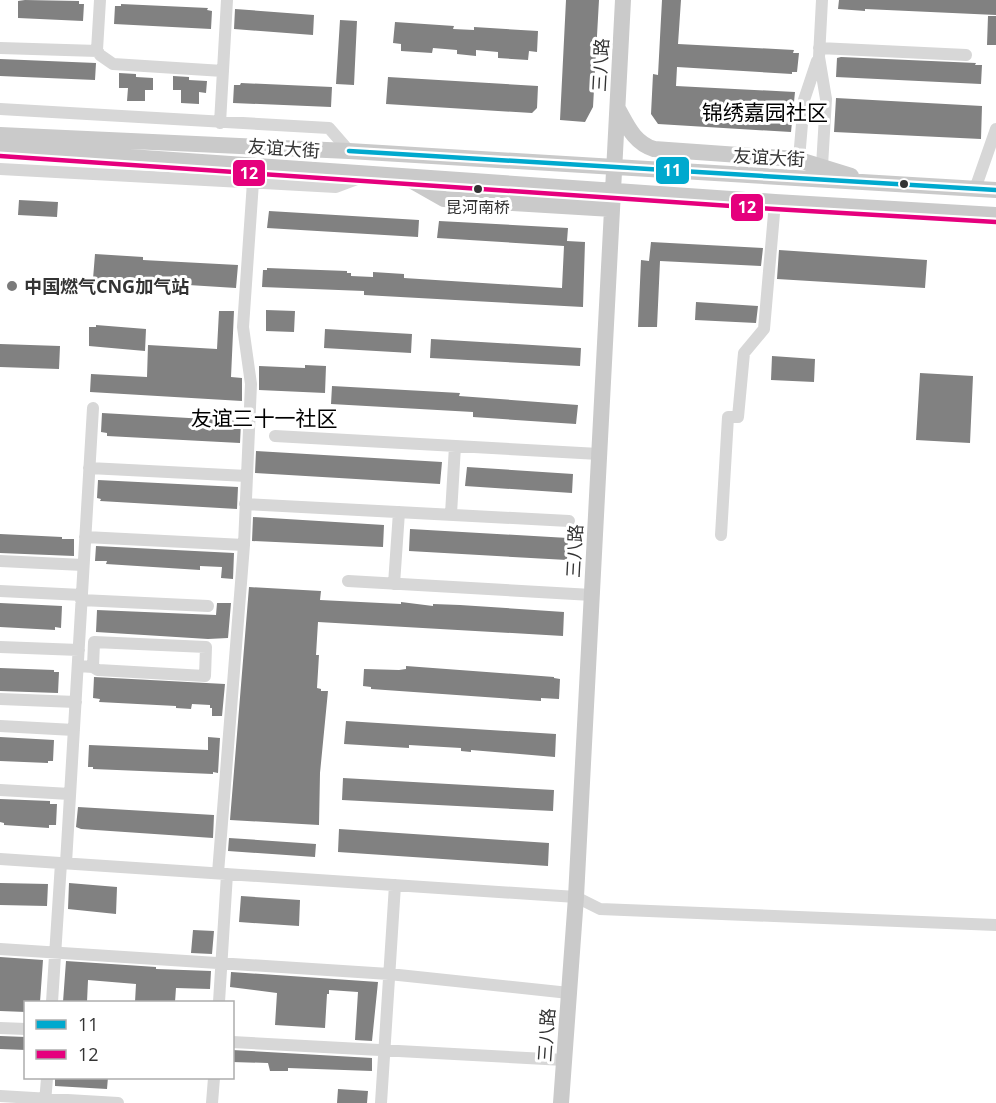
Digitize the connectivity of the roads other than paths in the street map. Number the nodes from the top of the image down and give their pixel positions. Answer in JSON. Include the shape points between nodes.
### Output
{"nodes":[{"id":1,"x":100,"y":0,"type":"edge"},
{"id":2,"x":227,"y":0,"type":"edge"},
{"id":3,"x":624,"y":0,"type":"edge"},
{"id":4,"x":822,"y":0,"type":"edge"},
{"id":5,"x":0,"y":48,"type":"edge"},
{"id":6,"x":98,"y":51,"type":"junction"},
{"id":7,"x":819,"y":53,"type":"junction"},
{"id":8,"x":966,"y":55,"type":"dead end"},
{"id":9,"x":223,"y":71,"type":"junction"},
{"id":10,"x":618,"y":108,"type":"junction"},
{"id":11,"x":0,"y":109,"type":"edge"},
{"id":12,"x":220,"y":123,"type":"junction"},
{"id":13,"x":996,"y":129,"type":"edge"},
{"id":14,"x":0,"y":135,"type":"edge"},
{"id":15,"x":80,"y":146,"type":"junction"},
{"id":16,"x":0,"y":148,"type":"edge"},
{"id":17,"x":349,"y":151,"type":"junction"},
{"id":18,"x":799,"y":159,"type":"junction"},
{"id":19,"x":822,"y":166,"type":"junction"},
{"id":20,"x":614,"y":168,"type":"junction"},
{"id":21,"x":0,"y":169,"type":"edge"},
{"id":22,"x":370,"y":174,"type":"junction"},
{"id":23,"x":404,"y":176,"type":"junction"},
{"id":24,"x":253,"y":182,"type":"junction"},
{"id":25,"x":869,"y":182,"type":"junction"},
{"id":26,"x":975,"y":189,"type":"junction"},
{"id":27,"x":613,"y":190,"type":"junction"},
{"id":28,"x":996,"y":190,"type":"edge"},
{"id":29,"x":775,"y":202,"type":"junction"},
{"id":30,"x":612,"y":209,"type":"junction"},
{"id":31,"x":996,"y":215,"type":"edge"},
{"id":32,"x":93,"y":408,"type":"dead end"},
{"id":33,"x":275,"y":436,"type":"dead end"},
{"id":34,"x":455,"y":446,"type":"junction"},
{"id":35,"x":599,"y":454,"type":"junction"},
{"id":36,"x":89,"y":468,"type":"junction"},
{"id":37,"x":247,"y":476,"type":"junction"},
{"id":38,"x":245,"y":504,"type":"junction"},
{"id":39,"x":399,"y":512,"type":"junction"},
{"id":40,"x":452,"y":514,"type":"junction"},
{"id":41,"x":569,"y":521,"type":"dead end"},
{"id":42,"x":721,"y":535,"type":"dead end"},
{"id":43,"x":85,"y":537,"type":"junction"},
{"id":44,"x":244,"y":545,"type":"junction"},
{"id":45,"x":0,"y":561,"type":"edge"},
{"id":46,"x":84,"y":566,"type":"junction"},
{"id":47,"x":348,"y":581,"type":"dead end"},
{"id":48,"x":394,"y":584,"type":"junction"},
{"id":49,"x":0,"y":591,"type":"edge"},
{"id":50,"x":592,"y":595,"type":"junction"},
{"id":51,"x":82,"y":598,"type":"junction"},
{"id":52,"x":208,"y":606,"type":"dead end"},
{"id":53,"x":0,"y":647,"type":"edge"},
{"id":54,"x":79,"y":650,"type":"junction"},
{"id":55,"x":78,"y":666,"type":"junction"},
{"id":56,"x":93,"y":667,"type":"junction"},
{"id":57,"x":0,"y":699,"type":"edge"},
{"id":58,"x":76,"y":702,"type":"junction"},
{"id":59,"x":0,"y":726,"type":"edge"},
{"id":60,"x":74,"y":730,"type":"junction"},
{"id":61,"x":0,"y":790,"type":"edge"},
{"id":62,"x":70,"y":794,"type":"junction"},
{"id":63,"x":0,"y":859,"type":"edge"},
{"id":64,"x":64,"y":863,"type":"junction"},
{"id":65,"x":223,"y":873,"type":"junction"},
{"id":66,"x":395,"y":885,"type":"junction"},
{"id":67,"x":576,"y":897,"type":"junction"},
{"id":68,"x":996,"y":925,"type":"edge"},
{"id":69,"x":0,"y":948,"type":"edge"},
{"id":70,"x":55,"y":951,"type":"junction"},
{"id":71,"x":222,"y":962,"type":"junction"},
{"id":72,"x":389,"y":974,"type":"junction"},
{"id":73,"x":569,"y":993,"type":"junction"},
{"id":74,"x":52,"y":1001,"type":"edge"},
{"id":75,"x":219,"y":1001,"type":"edge"},
{"id":76,"x":0,"y":1028,"type":"edge"},
{"id":77,"x":24,"y":1029,"type":"edge"},
{"id":78,"x":234,"y":1042,"type":"edge"},
{"id":79,"x":384,"y":1052,"type":"junction"},
{"id":80,"x":564,"y":1060,"type":"junction"},
{"id":81,"x":47,"y":1079,"type":"edge"},
{"id":82,"x":214,"y":1079,"type":"edge"},
{"id":83,"x":0,"y":1096,"type":"edge"},
{"id":84,"x":45,"y":1101,"type":"edge"},
{"id":85,"x":118,"y":1103,"type":"edge"},
{"id":86,"x":213,"y":1103,"type":"edge"},
{"id":87,"x":381,"y":1103,"type":"edge"},
{"id":88,"x":561,"y":1103,"type":"edge"}],
"edges":[{"from":1,"to":6,"type":"street"},
{"from":2,"to":9,"type":"street"},
{"from":3,"to":10,"type":"main road","name":"三八路"},
{"from":4,"to":7,"type":"street"},
{"from":5,"to":6,"type":"street"},
{"from":6,"to":9,"type":"street","via":[[113,64]]},
{"from":7,"to":8,"type":"street"},
{"from":7,"to":18,"type":"street","via":[[804,100]]},
{"from":7,"to":19,"type":"street","via":[[826,99]]},
{"from":9,"to":12,"type":"street"},
{"from":10,"to":18,"type":"main road","via":[[640,143],[654,149]]},
{"from":10,"to":20,"type":"main road","name":"三八路"},
{"from":11,"to":12,"type":"street"},
{"from":12,"to":17,"type":"street","via":[[329,128]]},
{"from":13,"to":26,"type":"street"},
{"from":14,"to":15,"type":"main road","name":"友谊大街"},
{"from":15,"to":16,"type":"main road","name":"友谊大街"},
{"from":15,"to":17,"type":"main road","name":"友谊大街"},
{"from":15,"to":22,"type":"main road","name":"友谊大街"},
{"from":17,"to":20,"type":"main road","name":"友谊大街"},
{"from":18,"to":19,"type":"main road"},
{"from":19,"to":25,"type":"main road"},
{"from":20,"to":25,"type":"main road","name":"友谊大街"},
{"from":20,"to":27,"type":"main road","name":"三八路"},
{"from":21,"to":24,"type":"street"},
{"from":22,"to":23,"type":"main road","name":"友谊大街"},
{"from":22,"to":24,"type":"street","via":[[336,187]]},
{"from":23,"to":27,"type":"main road","name":"友谊大街"},
{"from":23,"to":30,"type":"main road","via":[[444,199]]},
{"from":24,"to":37,"type":"street","via":[[243,327],[251,384]]},
{"from":25,"to":26,"type":"main road","name":"友谊大街"},
{"from":26,"to":28,"type":"main road","name":"友谊大街"},
{"from":27,"to":29,"type":"main road","name":"友谊大街"},
{"from":27,"to":30,"type":"main road","name":"三八路"},
{"from":29,"to":31,"type":"main road","name":"友谊大街"},
{"from":29,"to":42,"type":"street","via":[[764,329],[744,353],[738,417],[728,417]]},
{"from":30,"to":35,"type":"main road","name":"三八路"},
{"from":32,"to":36,"type":"street"},
{"from":33,"to":34,"type":"street"},
{"from":34,"to":35,"type":"street"},
{"from":34,"to":40,"type":"street"},
{"from":35,"to":50,"type":"main road","name":"三八路"},
{"from":36,"to":37,"type":"street"},
{"from":36,"to":43,"type":"street"},
{"from":37,"to":38,"type":"street"},
{"from":38,"to":39,"type":"street"},
{"from":38,"to":44,"type":"street"},
{"from":39,"to":40,"type":"street"},
{"from":39,"to":48,"type":"street"},
{"from":40,"to":41,"type":"street"},
{"from":43,"to":44,"type":"street"},
{"from":43,"to":46,"type":"street"},
{"from":44,"to":65,"type":"street"},
{"from":45,"to":46,"type":"street"},
{"from":46,"to":51,"type":"street"},
{"from":47,"to":48,"type":"street"},
{"from":48,"to":50,"type":"street"},
{"from":49,"to":51,"type":"street"},
{"from":50,"to":67,"type":"main road","name":"三八路"},
{"from":51,"to":52,"type":"street"},
{"from":51,"to":54,"type":"street"},
{"from":53,"to":54,"type":"street"},
{"from":54,"to":55,"type":"street"},
{"from":55,"to":56,"type":"street"},
{"from":55,"to":58,"type":"street"},
{"from":56,"to":56,"type":"street","via":[[205,676],[206,648],[94,642]]},
{"from":57,"to":58,"type":"street"},
{"from":58,"to":60,"type":"street"},
{"from":59,"to":60,"type":"street"},
{"from":60,"to":62,"type":"street"},
{"from":61,"to":62,"type":"street"},
{"from":62,"to":64,"type":"street"},
{"from":63,"to":64,"type":"street"},
{"from":64,"to":65,"type":"street"},
{"from":64,"to":70,"type":"street"},
{"from":65,"to":66,"type":"street"},
{"from":65,"to":71,"type":"street"},
{"from":66,"to":67,"type":"street"},
{"from":66,"to":72,"type":"street"},
{"from":67,"to":68,"type":"street","via":[[600,909]]},
{"from":67,"to":73,"type":"main road","name":"三八路"},
{"from":69,"to":70,"type":"street"},
{"from":70,"to":71,"type":"street"},
{"from":70,"to":74,"type":"street"},
{"from":71,"to":72,"type":"street"},
{"from":71,"to":75,"type":"street"},
{"from":72,"to":73,"type":"street"},
{"from":72,"to":79,"type":"street"},
{"from":73,"to":80,"type":"main road","name":"三八路"},
{"from":76,"to":77,"type":"street"},
{"from":78,"to":79,"type":"street"},
{"from":79,"to":80,"type":"street"},
{"from":79,"to":87,"type":"street"},
{"from":80,"to":88,"type":"main road","name":"三八路"},
{"from":81,"to":84,"type":"street"},
{"from":82,"to":86,"type":"street"},
{"from":83,"to":84,"type":"street"},
{"from":84,"to":85,"type":"street"}]}
